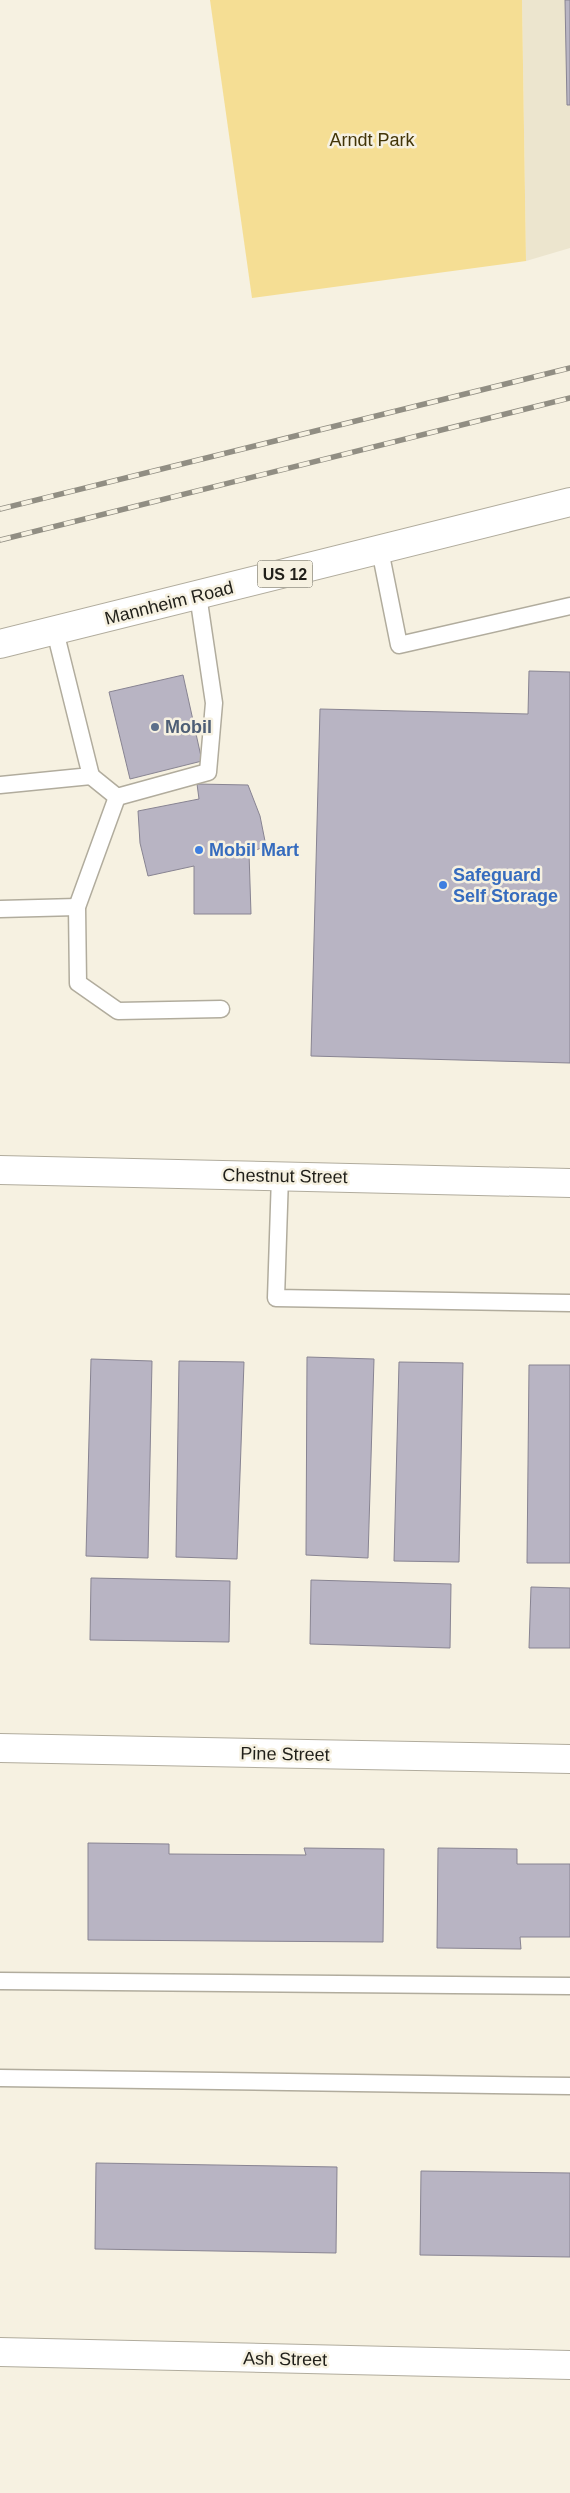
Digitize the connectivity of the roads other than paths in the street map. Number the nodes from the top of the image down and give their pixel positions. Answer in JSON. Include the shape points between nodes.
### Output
{"nodes":[{"id":1,"x":570,"y":502,"type":"edge"},
{"id":2,"x":380,"y":550,"type":"junction"},
{"id":3,"x":198,"y":595,"type":"junction"},
{"id":4,"x":570,"y":606,"type":"edge"},
{"id":5,"x":55,"y":631,"type":"junction"},
{"id":6,"x":0,"y":644,"type":"edge"},
{"id":7,"x":92,"y":776,"type":"junction"},
{"id":8,"x":0,"y":785,"type":"edge"},
{"id":9,"x":117,"y":797,"type":"junction"},
{"id":10,"x":77,"y":907,"type":"junction"},
{"id":11,"x":0,"y":909,"type":"edge"},
{"id":12,"x":221,"y":1009,"type":"dead end"},
{"id":13,"x":0,"y":1170,"type":"edge"},
{"id":14,"x":280,"y":1176,"type":"junction"},
{"id":15,"x":570,"y":1183,"type":"edge"},
{"id":16,"x":570,"y":1303,"type":"edge"},
{"id":17,"x":0,"y":1748,"type":"edge"},
{"id":18,"x":570,"y":1759,"type":"edge"},
{"id":19,"x":0,"y":1981,"type":"edge"},
{"id":20,"x":570,"y":1986,"type":"edge"},
{"id":21,"x":0,"y":2078,"type":"edge"},
{"id":22,"x":570,"y":2086,"type":"edge"},
{"id":23,"x":0,"y":2352,"type":"edge"},
{"id":24,"x":570,"y":2365,"type":"edge"}],
"edges":[{"from":1,"to":2,"type":"street","name":"Mannheim Road","number":"US 12"},
{"from":2,"to":3,"type":"street","name":"Mannheim Road","number":"US 12"},
{"from":2,"to":4,"type":"lane","via":[[399,645]]},
{"from":3,"to":5,"type":"street","name":"Mannheim Road","number":"US 12"},
{"from":3,"to":9,"type":"lane","via":[[214,703],[208,772]]},
{"from":5,"to":6,"type":"street","name":"Mannheim Road","number":"US 12"},
{"from":5,"to":7,"type":"lane"},
{"from":7,"to":8,"type":"lane"},
{"from":7,"to":9,"type":"lane"},
{"from":9,"to":10,"type":"lane"},
{"from":10,"to":11,"type":"lane"},
{"from":10,"to":12,"type":"lane","via":[[78,983],[118,1011]]},
{"from":13,"to":14,"type":"street","name":"Chestnut Street"},
{"from":14,"to":15,"type":"street","name":"Chestnut Street"},
{"from":14,"to":16,"type":"lane","via":[[276,1298]]},
{"from":17,"to":18,"type":"street","name":"Pine Street"},
{"from":19,"to":20,"type":"lane"},
{"from":21,"to":22,"type":"lane"},
{"from":23,"to":24,"type":"street","name":"Ash Street"}]}
